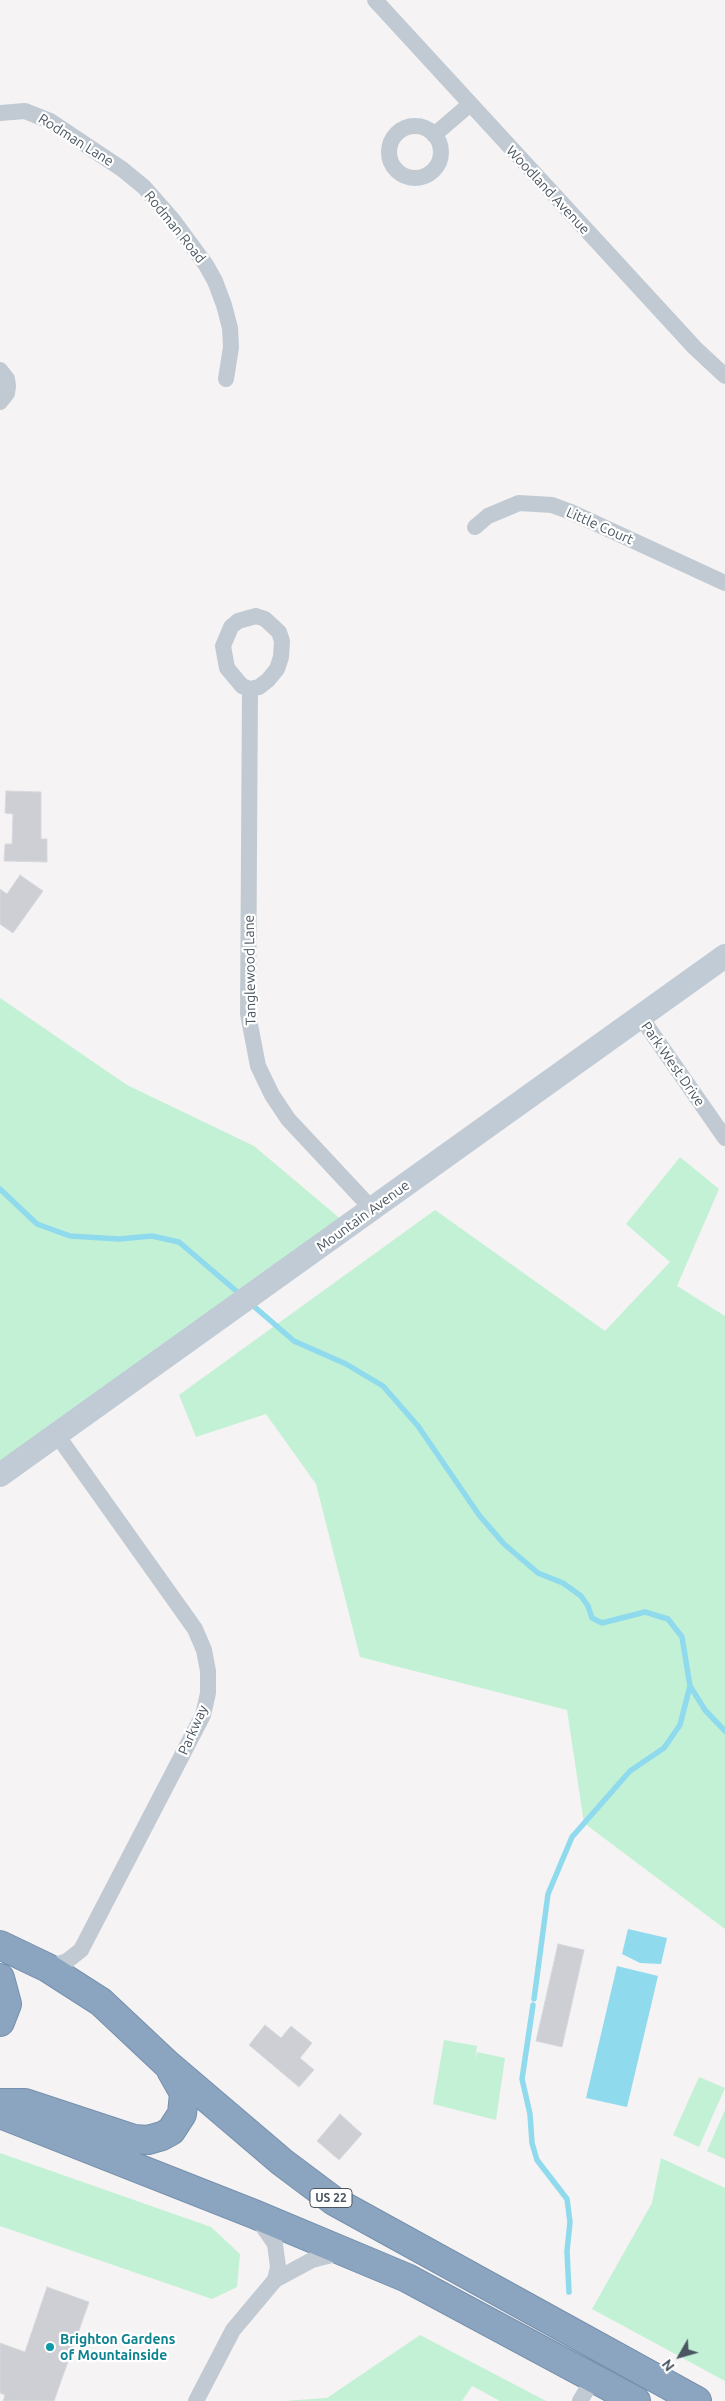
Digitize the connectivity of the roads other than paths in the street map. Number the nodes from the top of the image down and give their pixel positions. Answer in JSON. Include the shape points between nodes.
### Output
{"nodes":[{"id":1,"x":375,"y":0,"type":"edge"},
{"id":2,"x":469,"y":105,"type":"junction"},
{"id":3,"x":0,"y":113,"type":"edge"},
{"id":4,"x":434,"y":136,"type":"dead end"},
{"id":5,"x":122,"y":169,"type":"joint"},
{"id":6,"x":0,"y":370,"type":"edge"},
{"id":7,"x":725,"y":376,"type":"edge"},
{"id":8,"x":226,"y":380,"type":"dead end"},
{"id":9,"x":0,"y":402,"type":"edge"},
{"id":10,"x":475,"y":528,"type":"dead end"},
{"id":11,"x":725,"y":583,"type":"edge"},
{"id":12,"x":250,"y":689,"type":"junction"},
{"id":13,"x":725,"y":956,"type":"edge"},
{"id":14,"x":640,"y":1016,"type":"junction"},
{"id":15,"x":725,"y":1136,"type":"edge"},
{"id":16,"x":372,"y":1209,"type":"junction"},
{"id":17,"x":57,"y":1434,"type":"junction"},
{"id":18,"x":0,"y":1475,"type":"edge"},
{"id":19,"x":0,"y":1945,"type":"edge"},
{"id":20,"x":48,"y":1968,"type":"junction"},
{"id":21,"x":0,"y":1978,"type":"edge"},
{"id":22,"x":0,"y":2022,"type":"edge"},
{"id":23,"x":167,"y":2064,"type":"junction"},
{"id":24,"x":0,"y":2103,"type":"edge"},
{"id":25,"x":0,"y":2114,"type":"edge"},
{"id":26,"x":254,"y":2214,"type":"junction"},
{"id":27,"x":345,"y":2251,"type":"junction"},
{"id":28,"x":275,"y":2280,"type":"junction"},
{"id":29,"x":594,"y":2378,"type":"junction"},
{"id":30,"x":196,"y":2401,"type":"edge"},
{"id":31,"x":580,"y":2401,"type":"edge"},
{"id":32,"x":636,"y":2401,"type":"edge"},
{"id":33,"x":697,"y":2401,"type":"edge"}],
"edges":[{"from":1,"to":2,"type":"street","name":"Woodland Avenue"},
{"from":2,"to":4,"type":"street"},
{"from":2,"to":7,"type":"street","name":"Woodland Avenue","via":[[695,348]]},
{"from":3,"to":5,"type":"street","name":"Rodman Lane","via":[[12,110],[37,115]]},
{"from":5,"to":8,"type":"street","name":"Rodman Road","via":[[144,187],[173,220],[215,281],[230,328],[230,363]]},
{"from":6,"to":9,"type":"street","via":[[8,386]]},
{"from":10,"to":11,"type":"street","name":"Little Court","via":[[488,516],[519,503],[552,505]]},
{"from":12,"to":12,"type":"street","via":[[259,688],[277,669],[281,649],[279,632],[273,624],[256,616],[238,621],[231,627],[222,646],[227,668],[238,682]]},
{"from":12,"to":16,"type":"street","name":"Tanglewood Lane","via":[[248,1014],[258,1066],[288,1119]]},
{"from":13,"to":14,"type":"street","name":"Mountain Avenue"},
{"from":14,"to":15,"type":"street","name":"Park West Drive"},
{"from":14,"to":16,"type":"street","name":"Mountain Avenue"},
{"from":16,"to":17,"type":"street","name":"Mountain Avenue"},
{"from":17,"to":18,"type":"street","name":"Mountain Avenue"},
{"from":17,"to":20,"type":"street","name":"Parkway","via":[[195,1630],[204,1650],[208,1686],[203,1715],[80,1950],[67,1961]]},
{"from":19,"to":20,"type":"highway","number":"US 22"},
{"from":20,"to":23,"type":"highway","number":"US 22","via":[[101,2002]]},
{"from":21,"to":22,"type":"highway","via":[[7,2004]]},
{"from":23,"to":24,"type":"highway","via":[[181,2085],[184,2104],[178,2122],[162,2136],[148,2140],[134,2139],[25,2103]]},
{"from":23,"to":33,"type":"highway","number":"US 22","via":[[282,2162],[334,2201]]},
{"from":25,"to":26,"type":"highway"},
{"from":26,"to":27,"type":"highway"},
{"from":26,"to":28,"type":"street","via":[[275,2244],[278,2266]]},
{"from":27,"to":28,"type":"street","via":[[312,2260]]},
{"from":27,"to":29,"type":"highway","via":[[407,2278]]},
{"from":28,"to":30,"type":"street","via":[[233,2330]]},
{"from":29,"to":31,"type":"street"},
{"from":29,"to":32,"type":"highway"}]}
